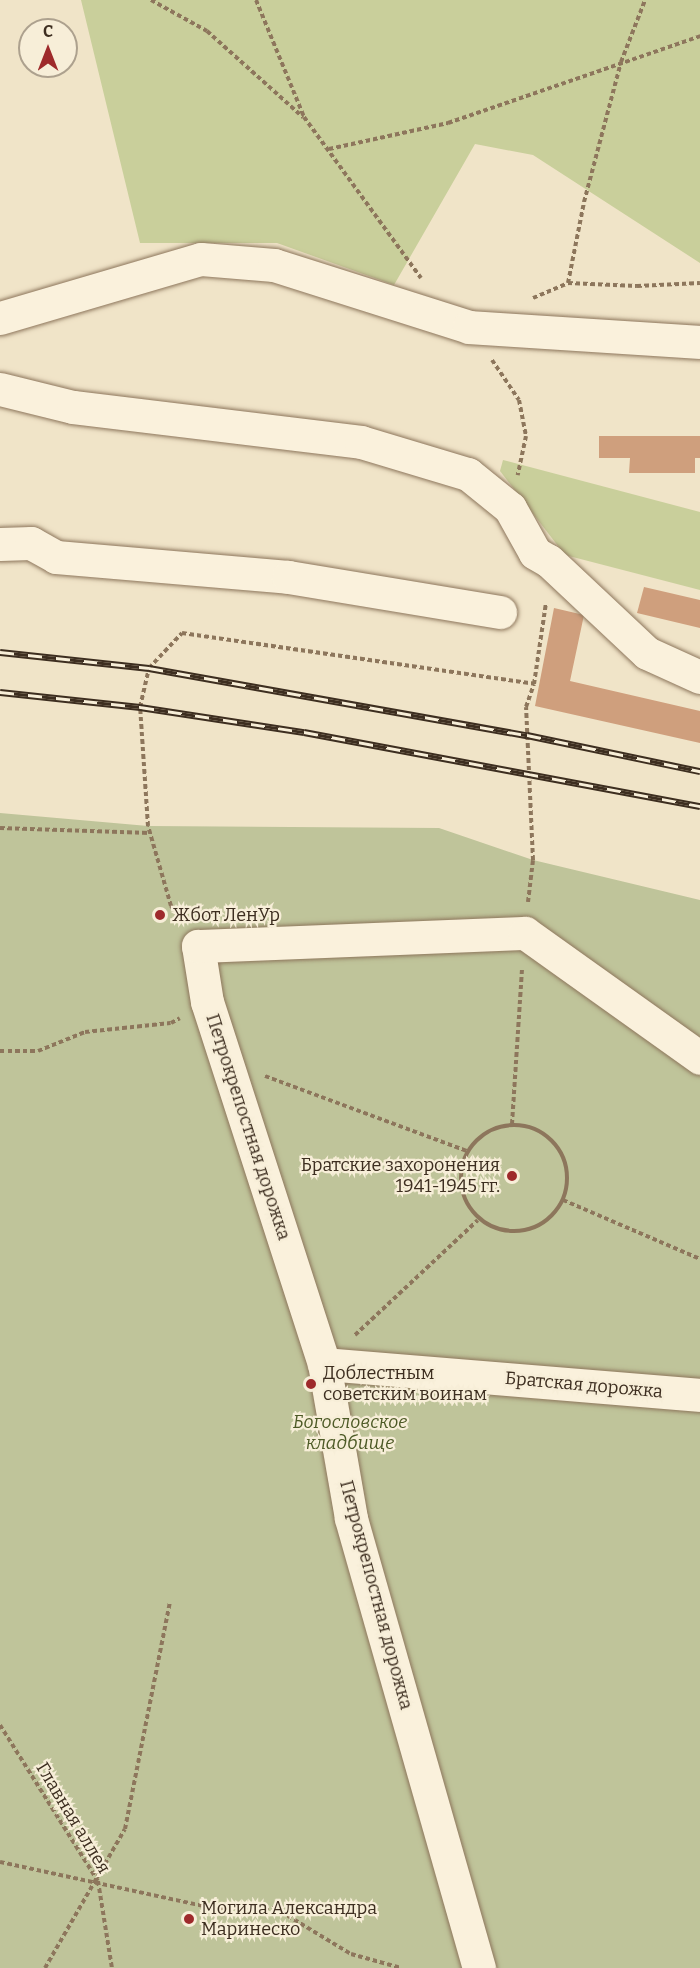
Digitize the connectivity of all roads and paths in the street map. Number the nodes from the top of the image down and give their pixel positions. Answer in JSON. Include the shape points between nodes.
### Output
{"nodes":[{"id":1,"x":152,"y":0,"type":"edge"},
{"id":2,"x":256,"y":0,"type":"edge"},
{"id":3,"x":645,"y":0,"type":"edge"},
{"id":4,"x":700,"y":36,"type":"edge"},
{"id":5,"x":621,"y":62,"type":"junction"},
{"id":6,"x":304,"y":117,"type":"junction"},
{"id":7,"x":329,"y":149,"type":"junction"},
{"id":8,"x":423,"y":280,"type":"dead end"},
{"id":9,"x":700,"y":282,"type":"edge"},
{"id":10,"x":568,"y":283,"type":"junction"},
{"id":11,"x":528,"y":300,"type":"dead end"},
{"id":12,"x":0,"y":318,"type":"edge"},
{"id":13,"x":469,"y":327,"type":"junction"},
{"id":14,"x":700,"y":342,"type":"edge"},
{"id":15,"x":0,"y":389,"type":"edge"},
{"id":16,"x":510,"y":508,"type":"junction"},
{"id":17,"x":0,"y":544,"type":"edge"},
{"id":18,"x":549,"y":561,"type":"junction"},
{"id":19,"x":500,"y":612,"type":"dead end"},
{"id":20,"x":700,"y":677,"type":"edge"},
{"id":21,"x":534,"y":684,"type":"junction"},
{"id":22,"x":0,"y":828,"type":"edge"},
{"id":23,"x":150,"y":833,"type":"junction"},
{"id":24,"x":525,"y":933,"type":"junction"},
{"id":25,"x":198,"y":946,"type":"junction"},
{"id":26,"x":207,"y":1002,"type":"junction"},
{"id":27,"x":0,"y":1051,"type":"edge"},
{"id":28,"x":700,"y":1058,"type":"edge"},
{"id":29,"x":227,"y":1062,"type":"junction"},
{"id":30,"x":512,"y":1124,"type":"junction"},
{"id":31,"x":467,"y":1151,"type":"junction"},
{"id":32,"x":563,"y":1200,"type":"junction"},
{"id":33,"x":478,"y":1220,"type":"junction"},
{"id":34,"x":700,"y":1259,"type":"edge"},
{"id":35,"x":324,"y":1364,"type":"junction"},
{"id":36,"x":700,"y":1395,"type":"edge"},
{"id":37,"x":170,"y":1601,"type":"dead end"},
{"id":38,"x":0,"y":1725,"type":"edge"},
{"id":39,"x":0,"y":1862,"type":"edge"},
{"id":40,"x":98,"y":1881,"type":"junction"},
{"id":41,"x":45,"y":1968,"type":"edge"},
{"id":42,"x":112,"y":1968,"type":"edge"},
{"id":43,"x":401,"y":1968,"type":"edge"},
{"id":44,"x":479,"y":1968,"type":"edge"}],
"edges":[{"from":1,"to":6,"type":"path","via":[[207,31]]},
{"from":2,"to":6,"type":"path"},
{"from":3,"to":5,"type":"path"},
{"from":4,"to":5,"type":"path"},
{"from":5,"to":7,"type":"path","via":[[448,123]]},
{"from":5,"to":10,"type":"path","via":[[584,202]]},
{"from":6,"to":7,"type":"path"},
{"from":7,"to":8,"type":"path"},
{"from":9,"to":10,"type":"path","via":[[637,286]]},
{"from":10,"to":11,"type":"path"},
{"from":12,"to":13,"type":"lane","via":[[201,259],[274,265]]},
{"from":13,"to":14,"type":"lane"},
{"from":13,"to":16,"type":"path","via":[[519,399],[526,436]]},
{"from":15,"to":16,"type":"lane","via":[[73,407],[361,442],[468,474]]},
{"from":16,"to":18,"type":"lane","via":[[535,553]]},
{"from":17,"to":19,"type":"lane","via":[[31,543],[56,557],[288,577]]},
{"from":18,"to":20,"type":"lane","via":[[647,653]]},
{"from":18,"to":21,"type":"path","via":[[544,630]]},
{"from":21,"to":23,"type":"path","via":[[182,633],[149,668],[140,707],[143,786]]},
{"from":21,"to":24,"type":"path","via":[[526,706],[533,860]]},
{"from":22,"to":23,"type":"path"},
{"from":23,"to":25,"type":"path","via":[[171,906]]},
{"from":24,"to":25,"type":"lane"},
{"from":24,"to":28,"type":"lane"},
{"from":24,"to":30,"type":"path"},
{"from":25,"to":26,"type":"lane","name":"Петрокрепостная дорожка"},
{"from":26,"to":27,"type":"path","via":[[171,1023],[85,1032],[38,1051]]},
{"from":26,"to":29,"type":"lane","name":"Петрокрепостная дорожка"},
{"from":29,"to":31,"type":"path"},
{"from":29,"to":35,"type":"lane","name":"Петрокрепостная дорожка"},
{"from":30,"to":31,"type":"path","via":[[481,1135]]},
{"from":30,"to":32,"type":"path","via":[[541,1131],[559,1149],[568,1178]]},
{"from":31,"to":33,"type":"path","via":[[459,1176],[466,1204]]},
{"from":32,"to":33,"type":"path","via":[[552,1217],[531,1230],[504,1232]]},
{"from":32,"to":34,"type":"path"},
{"from":33,"to":35,"type":"path"},
{"from":35,"to":36,"type":"lane","name":"Братская дорожка"},
{"from":35,"to":44,"type":"lane","name":"Петрокрепостная дорожка","via":[[351,1518]]},
{"from":37,"to":40,"type":"path","via":[[125,1830]]},
{"from":38,"to":40,"type":"path","name":"Главная аллея"},
{"from":39,"to":40,"type":"path"},
{"from":40,"to":41,"type":"path"},
{"from":40,"to":42,"type":"path","name":"Главная аллея"},
{"from":40,"to":43,"type":"path","via":[[212,1908],[275,1908],[351,1954]]}]}
